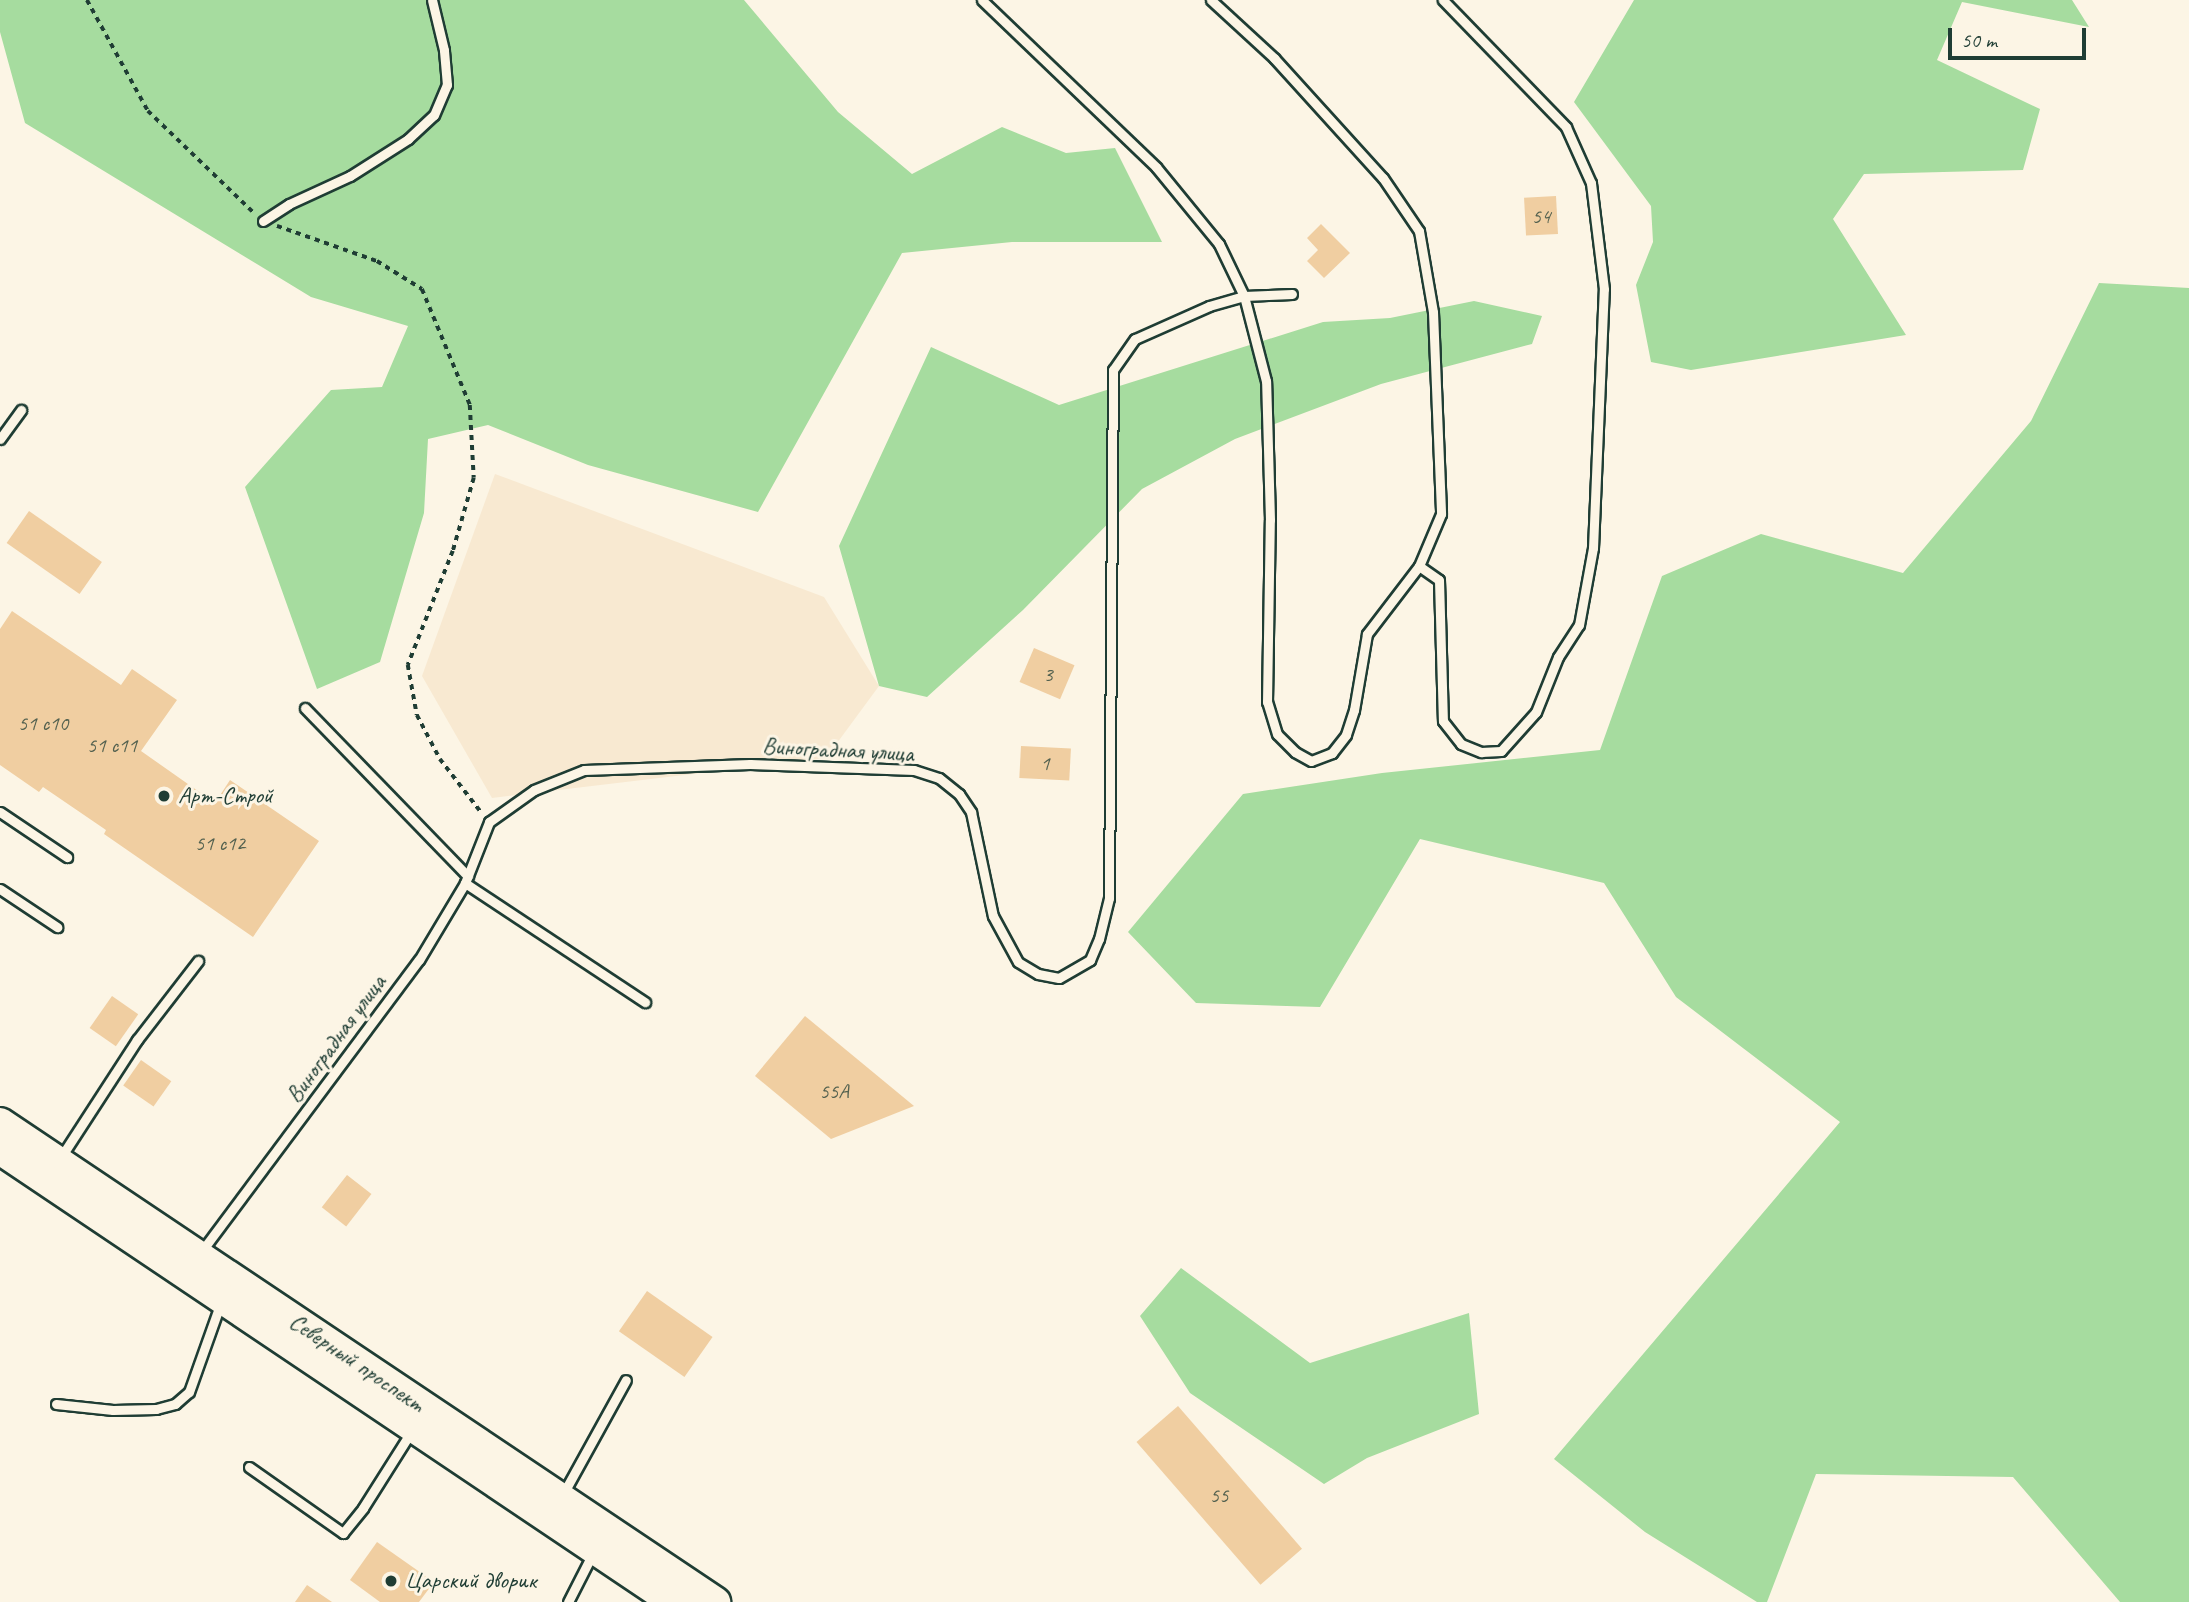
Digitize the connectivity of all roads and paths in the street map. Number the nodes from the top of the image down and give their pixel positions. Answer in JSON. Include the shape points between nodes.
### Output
{"nodes":[{"id":1,"x":87,"y":0,"type":"edge"},
{"id":2,"x":432,"y":0,"type":"edge"},
{"id":3,"x":982,"y":0,"type":"edge"},
{"id":4,"x":1211,"y":0,"type":"edge"},
{"id":5,"x":1443,"y":0,"type":"edge"},
{"id":6,"x":263,"y":221,"type":"junction"},
{"id":7,"x":1292,"y":293,"type":"dead end"},
{"id":8,"x":1244,"y":296,"type":"junction"},
{"id":9,"x":21,"y":410,"type":"dead end"},
{"id":10,"x":0,"y":439,"type":"edge"},
{"id":11,"x":1419,"y":566,"type":"junction"},
{"id":12,"x":305,"y":708,"type":"dead end"},
{"id":13,"x":0,"y":812,"type":"edge"},
{"id":14,"x":489,"y":821,"type":"junction"},
{"id":15,"x":66,"y":857,"type":"dead end"},
{"id":16,"x":466,"y":879,"type":"junction"},
{"id":17,"x":0,"y":889,"type":"edge"},
{"id":18,"x":57,"y":927,"type":"dead end"},
{"id":19,"x":198,"y":961,"type":"dead end"},
{"id":20,"x":645,"y":1002,"type":"dead end"},
{"id":21,"x":0,"y":1123,"type":"edge"},
{"id":22,"x":0,"y":1149,"type":"edge"},
{"id":23,"x":58,"y":1162,"type":"junction"},
{"id":24,"x":198,"y":1256,"type":"junction"},
{"id":25,"x":222,"y":1301,"type":"junction"},
{"id":26,"x":626,"y":1380,"type":"dead end"},
{"id":27,"x":56,"y":1404,"type":"dead end"},
{"id":28,"x":413,"y":1427,"type":"junction"},
{"id":29,"x":249,"y":1467,"type":"dead end"},
{"id":30,"x":560,"y":1498,"type":"junction"},
{"id":31,"x":595,"y":1549,"type":"junction"},
{"id":32,"x":568,"y":1602,"type":"edge"},
{"id":33,"x":674,"y":1602,"type":"edge"},
{"id":34,"x":715,"y":1602,"type":"edge"}],
"edges":[{"from":1,"to":6,"type":"path","via":[[148,111]]},
{"from":2,"to":6,"type":"lane","via":[[447,85],[435,115],[408,139],[349,176]]},
{"from":3,"to":8,"type":"lane","via":[[1156,167],[1219,244]]},
{"from":4,"to":11,"type":"lane","via":[[1274,58],[1383,178],[1419,231],[1433,312],[1441,514]]},
{"from":5,"to":11,"type":"lane","via":[[1566,127],[1591,183],[1604,289],[1593,548],[1579,625],[1558,657],[1536,712],[1501,751],[1481,752],[1461,744],[1443,721],[1439,580]]},
{"from":6,"to":14,"type":"path","via":[[377,261],[422,289],[470,405],[474,478],[453,551],[408,665],[417,715],[440,759]]},
{"from":7,"to":8,"type":"lane"},
{"from":8,"to":11,"type":"lane","via":[[1266,380],[1270,520],[1267,702],[1277,734],[1295,752],[1311,761],[1332,753],[1346,735],[1367,634]]},
{"from":8,"to":14,"type":"lane","name":"Виноградная улица","via":[[1209,306],[1135,339],[1113,370],[1109,898],[1090,960],[1059,978],[1038,974],[1018,962],[993,916],[971,812],[959,794],[939,778],[914,770],[750,764],[584,770],[534,790]]},
{"from":9,"to":10,"type":"lane"},
{"from":12,"to":16,"type":"lane"},
{"from":13,"to":15,"type":"lane"},
{"from":14,"to":16,"type":"lane","name":"Виноградная улица"},
{"from":16,"to":20,"type":"lane"},
{"from":16,"to":24,"type":"lane","name":"Виноградная улица","via":[[419,960]]},
{"from":17,"to":18,"type":"lane"},
{"from":19,"to":23,"type":"lane","via":[[137,1041]]},
{"from":21,"to":23,"type":"main road","name":"Северный проспект"},
{"from":22,"to":25,"type":"main road","name":"Северный проспект"},
{"from":23,"to":24,"type":"main road","name":"Северный проспект"},
{"from":24,"to":30,"type":"main road","name":"Северный проспект"},
{"from":25,"to":27,"type":"lane","via":[[189,1392],[174,1404],[113,1410]]},
{"from":25,"to":28,"type":"main road","name":"Северный проспект"},
{"from":26,"to":30,"type":"lane"},
{"from":28,"to":29,"type":"lane","via":[[344,1533]]},
{"from":28,"to":31,"type":"main road","name":"Северный проспект"},
{"from":30,"to":34,"type":"main road","name":"Северный проспект"},
{"from":31,"to":32,"type":"lane"},
{"from":31,"to":33,"type":"main road","name":"Северный проспект"}]}
